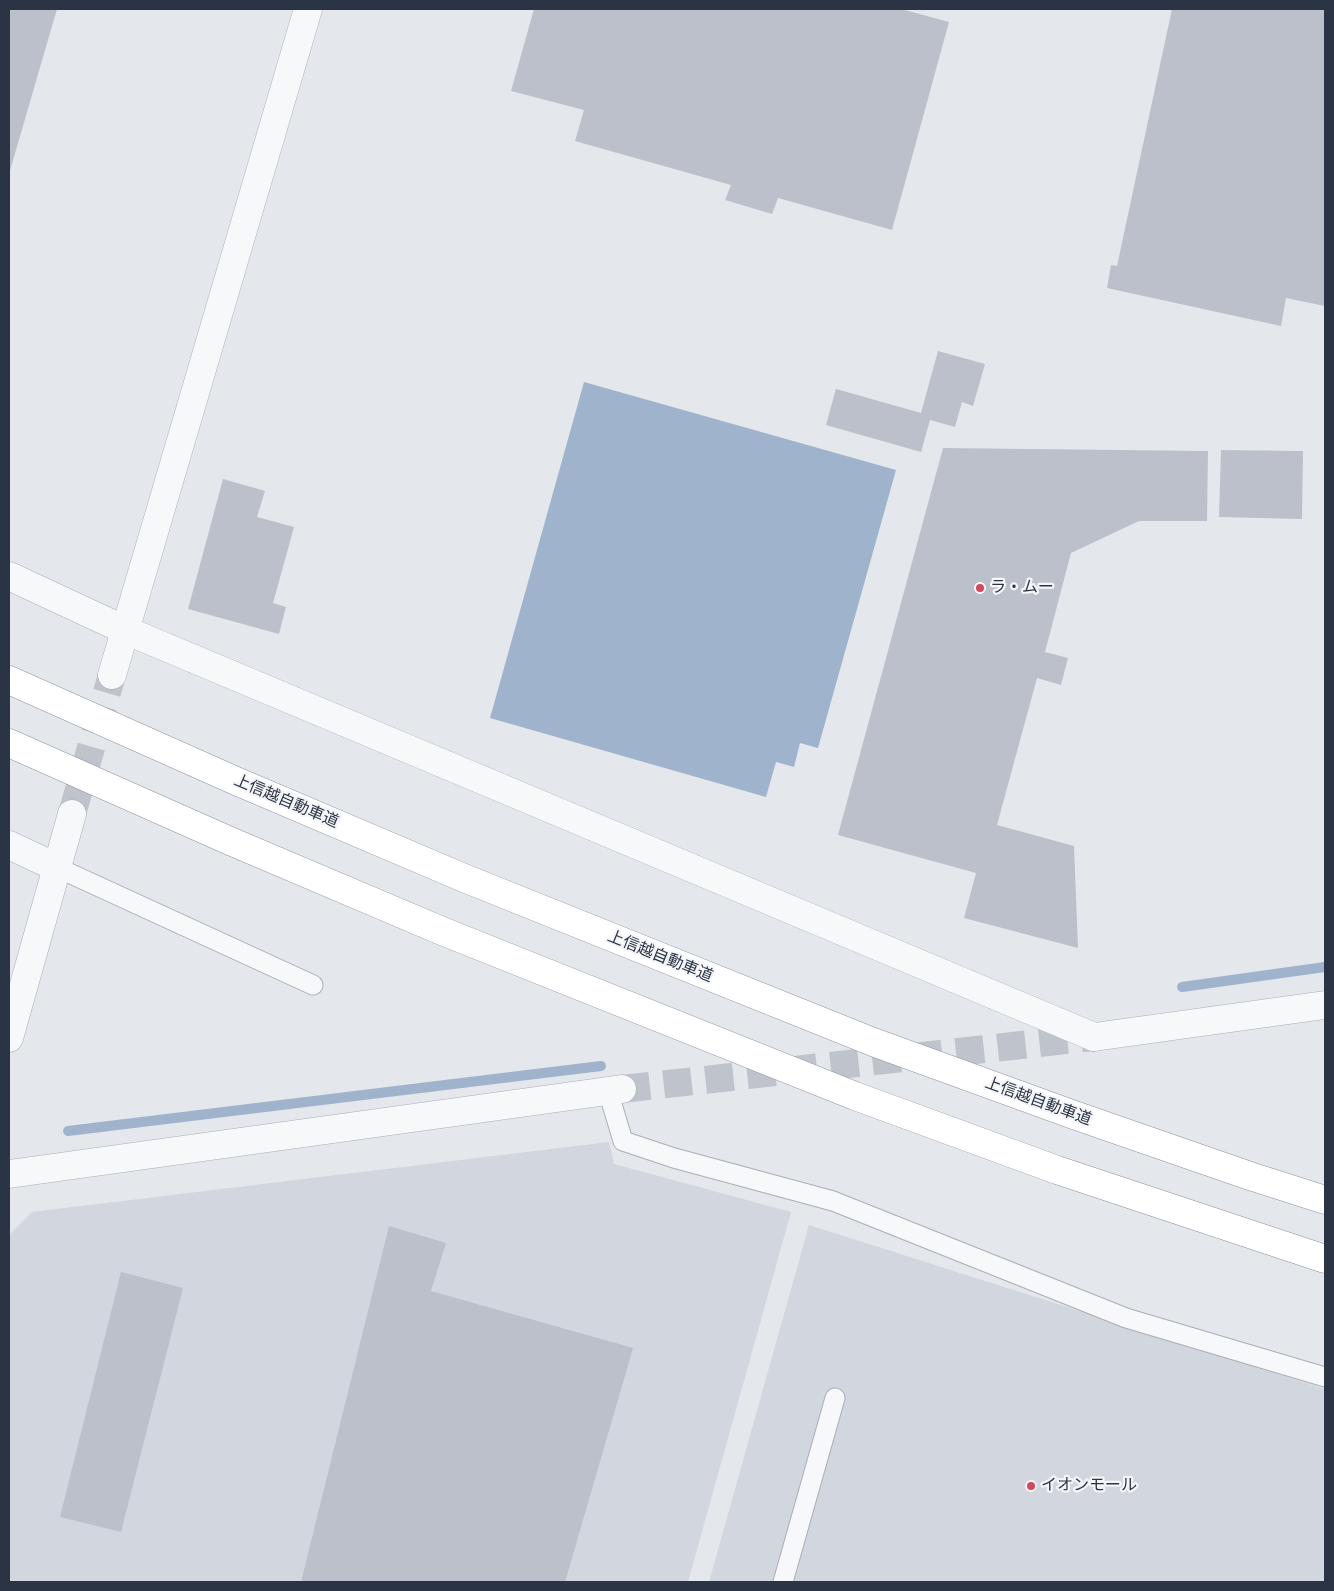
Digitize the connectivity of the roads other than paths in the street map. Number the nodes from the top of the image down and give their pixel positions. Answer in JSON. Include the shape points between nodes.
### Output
{"nodes":[{"id":1,"x":308,"y":9,"type":"edge"},
{"id":2,"x":9,"y":576,"type":"edge"},
{"id":3,"x":125,"y":630,"type":"junction"},
{"id":4,"x":112,"y":675,"type":"tunnel mouth"},
{"id":5,"x":9,"y":680,"type":"edge"},
{"id":6,"x":9,"y":743,"type":"edge"},
{"id":7,"x":72,"y":814,"type":"tunnel mouth"},
{"id":8,"x":9,"y":846,"type":"edge"},
{"id":9,"x":56,"y":867,"type":"junction"},
{"id":10,"x":313,"y":985,"type":"dead end"},
{"id":11,"x":1325,"y":1005,"type":"edge"},
{"id":12,"x":9,"y":1038,"type":"edge"},
{"id":13,"x":615,"y":1090,"type":"joint"},
{"id":14,"x":9,"y":1174,"type":"edge"},
{"id":15,"x":1325,"y":1200,"type":"edge"},
{"id":16,"x":1325,"y":1259,"type":"edge"},
{"id":17,"x":1325,"y":1377,"type":"edge"},
{"id":18,"x":835,"y":1398,"type":"dead end"},
{"id":19,"x":783,"y":1582,"type":"edge"}],
"edges":[{"from":1,"to":3,"type":"street"},
{"from":2,"to":3,"type":"street"},
{"from":3,"to":4,"type":"street"},
{"from":3,"to":11,"type":"street","via":[[1094,1036]]},
{"from":5,"to":15,"type":"highway","name":"上信越自動車道","via":[[464,878],[873,1042],[1074,1115]]},
{"from":6,"to":16,"type":"highway","via":[[442,930],[855,1096],[1057,1170]]},
{"from":7,"to":9,"type":"street"},
{"from":8,"to":9,"type":"street"},
{"from":9,"to":10,"type":"lane"},
{"from":9,"to":12,"type":"street"},
{"from":13,"to":14,"type":"street"},
{"from":13,"to":17,"type":"lane","via":[[623,1141],[833,1201],[1126,1318]]},
{"from":18,"to":19,"type":"lane"}]}
